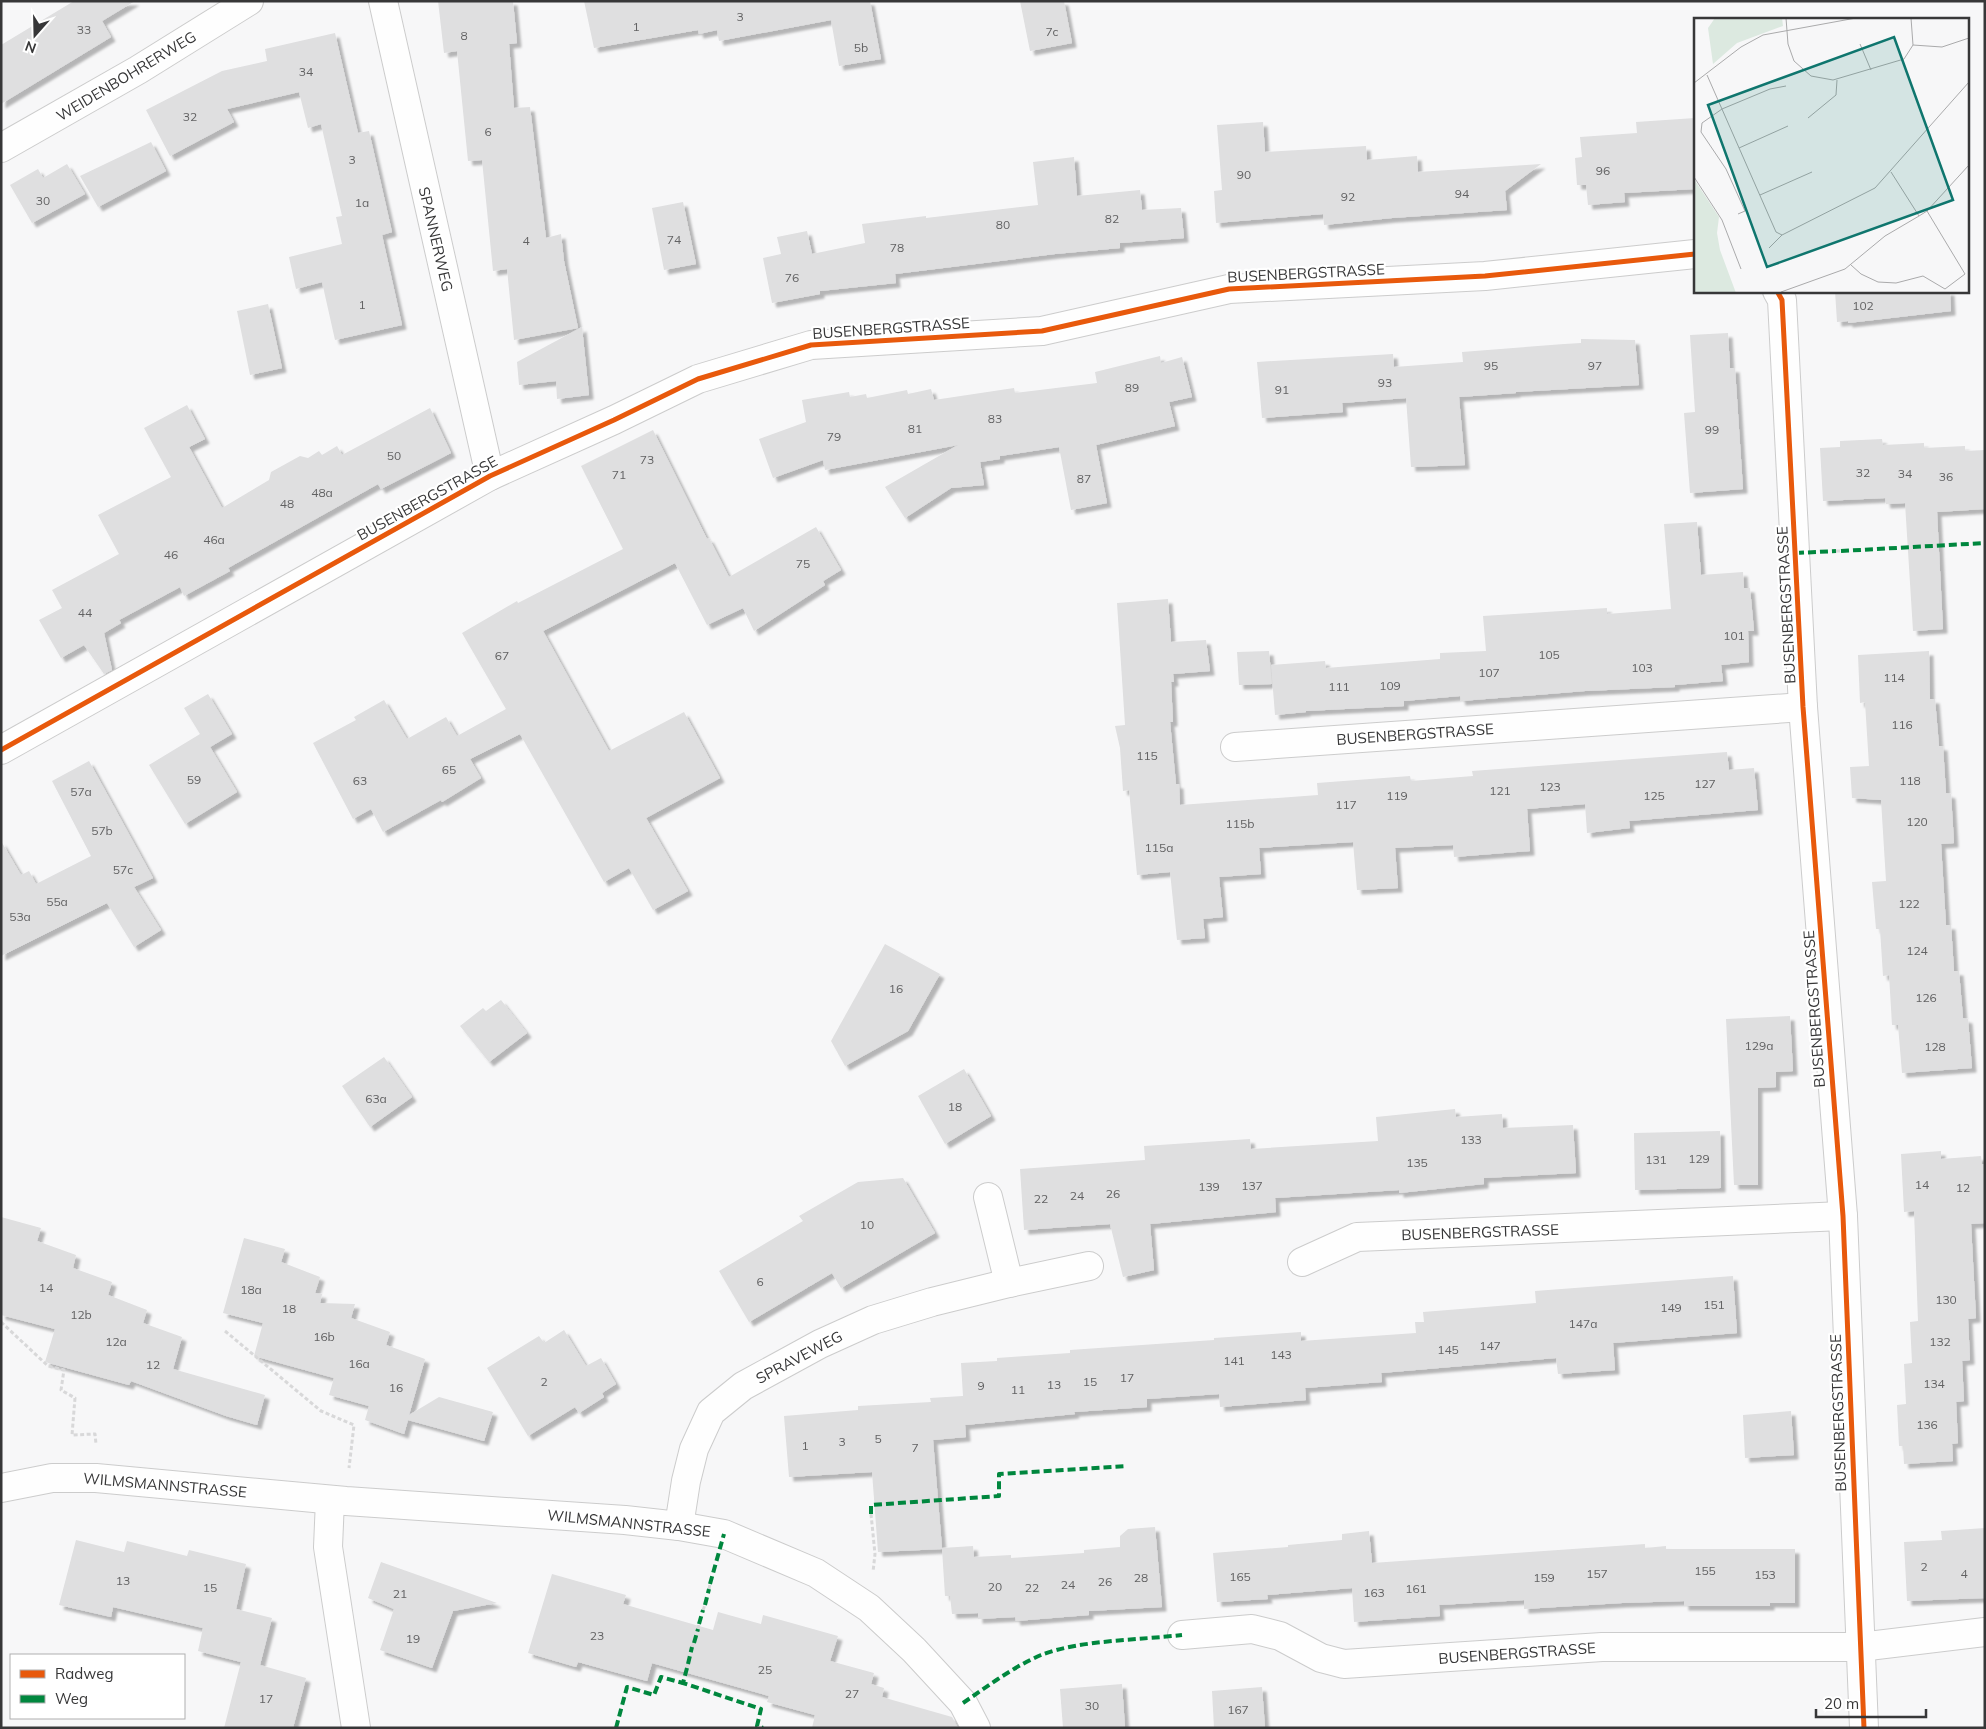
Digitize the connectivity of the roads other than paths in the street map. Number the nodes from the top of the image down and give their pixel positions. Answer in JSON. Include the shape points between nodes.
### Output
{"nodes":[{"id":1,"x":249,"y":1,"type":"edge"},
{"id":2,"x":382,"y":1,"type":"edge"},
{"id":3,"x":1,"y":148,"type":"edge"},
{"id":4,"x":1694,"y":254,"type":"edge"},
{"id":5,"x":1777,"y":292,"type":"edge"},
{"id":6,"x":490,"y":476,"type":"junction"},
{"id":7,"x":1803,"y":707,"type":"junction"},
{"id":8,"x":1235,"y":747,"type":"dead end"},
{"id":9,"x":1,"y":750,"type":"edge"},
{"id":10,"x":988,"y":1197,"type":"dead end"},
{"id":11,"x":1843,"y":1216,"type":"junction"},
{"id":12,"x":1302,"y":1262,"type":"dead end"},
{"id":13,"x":1089,"y":1266,"type":"dead end"},
{"id":14,"x":1008,"y":1283,"type":"junction"},
{"id":15,"x":1,"y":1488,"type":"edge"},
{"id":16,"x":330,"y":1500,"type":"junction"},
{"id":17,"x":679,"y":1526,"type":"junction"},
{"id":18,"x":1985,"y":1632,"type":"edge"},
{"id":19,"x":1182,"y":1635,"type":"dead end"},
{"id":20,"x":1860,"y":1647,"type":"junction"},
{"id":21,"x":356,"y":1728,"type":"edge"},
{"id":22,"x":976,"y":1728,"type":"edge"},
{"id":23,"x":1864,"y":1728,"type":"edge"}],
"edges":[{"from":1,"to":3,"type":"street","name":"WEIDENBOHRERWEG","via":[[138,70]]},
{"from":2,"to":6,"type":"street","name":"SPANNERWEG"},
{"from":4,"to":6,"type":"street","name":"BUSENBERGSTRASSE","via":[[1485,276],[1229,289],[1042,331],[812,345],[698,379]]},
{"from":5,"to":7,"type":"street","name":"BUSENBERGSTRASSE","via":[[1782,300]]},
{"from":6,"to":9,"type":"street","name":"BUSENBERGSTRASSE"},
{"from":7,"to":8,"type":"street","name":"BUSENBERGSTRASSE"},
{"from":7,"to":11,"type":"street","name":"BUSENBERGSTRASSE"},
{"from":10,"to":14,"type":"street"},
{"from":11,"to":12,"type":"street","name":"BUSENBERGSTRASSE","via":[[1357,1237]]},
{"from":11,"to":20,"type":"street","name":"BUSENBERGSTRASSE"},
{"from":13,"to":14,"type":"street","name":"SPRAVEWEG"},
{"from":14,"to":17,"type":"street","name":"SPRAVEWEG","via":[[873,1320],[820,1344],[743,1386],[710,1412],[694,1449]]},
{"from":15,"to":16,"type":"street","name":"WILMSMANNSTRASSE","via":[[52,1478],[96,1478]]},
{"from":16,"to":17,"type":"street","name":"WILMSMANNSTRASSE"},
{"from":16,"to":21,"type":"street","via":[[328,1547]]},
{"from":17,"to":22,"type":"street","name":"WILMSMANNSTRASSE","via":[[724,1534],[816,1573],[869,1608],[957,1696]]},
{"from":18,"to":20,"type":"street"},
{"from":19,"to":20,"type":"street","name":"BUSENBERGSTRASSE","via":[[1252,1629],[1280,1636],[1321,1658],[1344,1664],[1602,1647]]},
{"from":20,"to":23,"type":"street","name":"BUSENBERGSTRASSE"}]}
